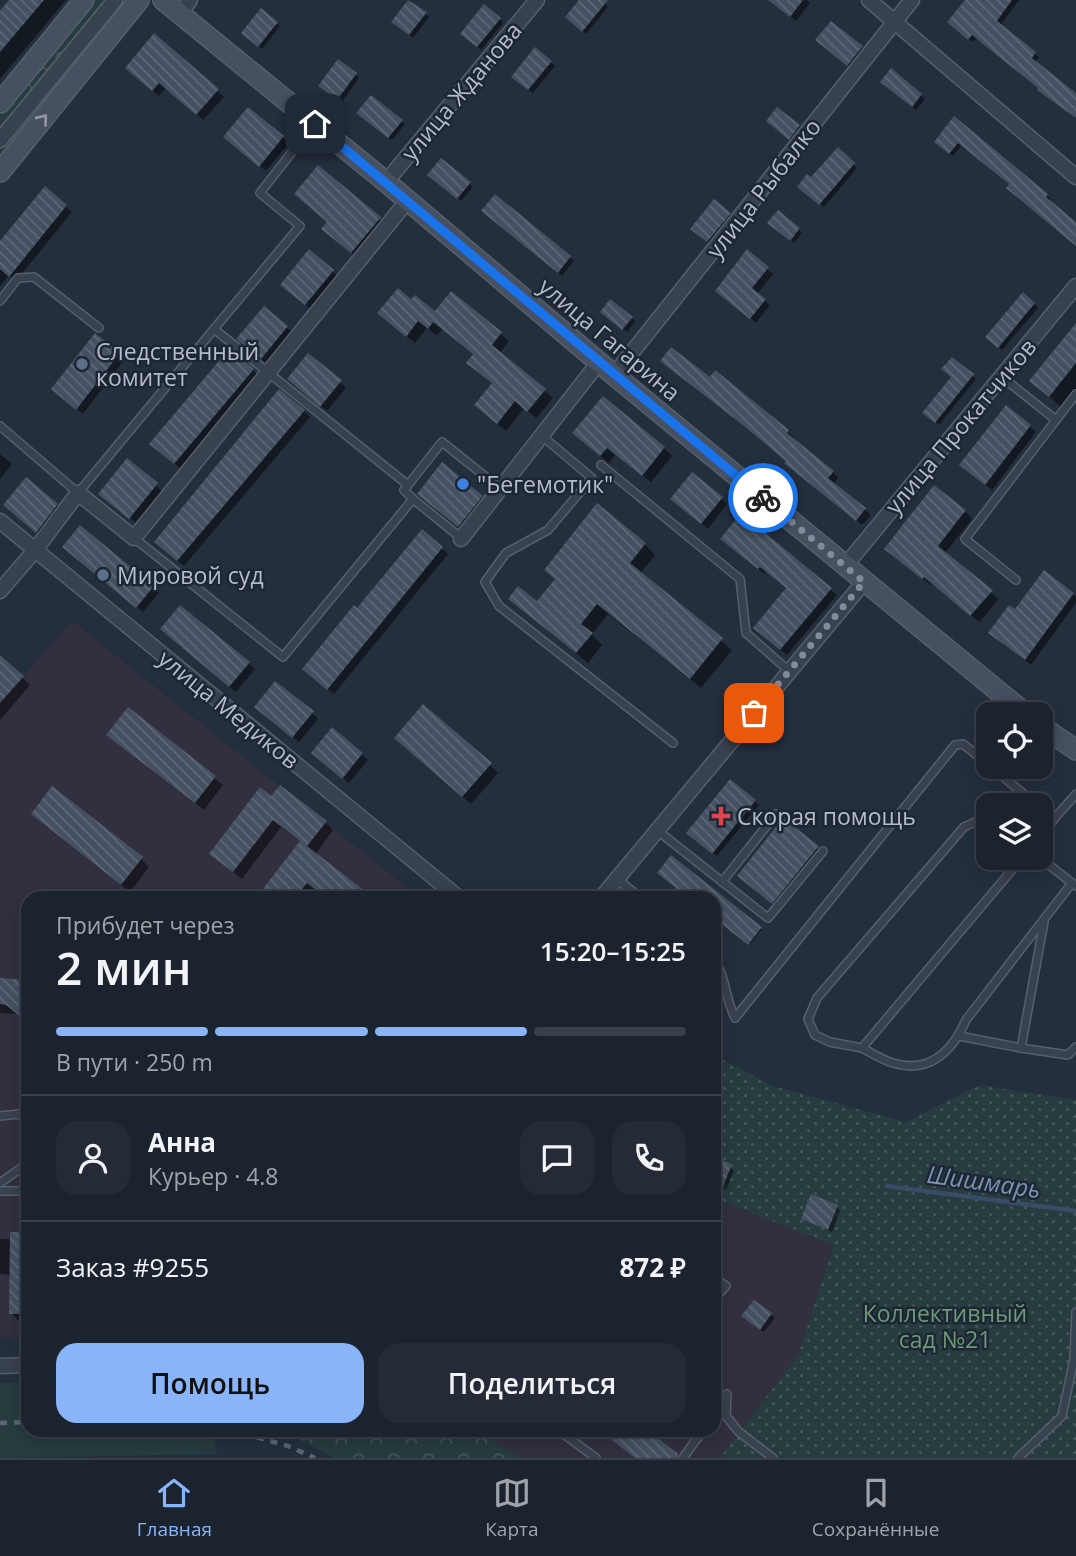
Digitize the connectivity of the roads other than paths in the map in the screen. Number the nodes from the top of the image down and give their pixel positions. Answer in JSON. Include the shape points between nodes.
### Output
{"nodes":[{"id":1,"x":84,"y":0,"type":"edge"},
{"id":2,"x":115,"y":0,"type":"edge"},
{"id":3,"x":139,"y":0,"type":"edge"},
{"id":4,"x":163,"y":0,"type":"edge"},
{"id":5,"x":537,"y":0,"type":"edge"},
{"id":6,"x":869,"y":0,"type":"edge"},
{"id":7,"x":912,"y":0,"type":"edge"},
{"id":8,"x":185,"y":7,"type":"edge"},
{"id":9,"x":895,"y":21,"type":"junction"},
{"id":10,"x":0,"y":103,"type":"edge"},
{"id":11,"x":315,"y":124,"type":"junction"},
{"id":12,"x":0,"y":140,"type":"edge"},
{"id":13,"x":0,"y":172,"type":"edge"},
{"id":14,"x":1076,"y":177,"type":"edge"},
{"id":15,"x":386,"y":182,"type":"junction"},
{"id":16,"x":408,"y":200,"type":"junction"},
{"id":17,"x":1076,"y":286,"type":"edge"},
{"id":18,"x":0,"y":301,"type":"edge"},
{"id":19,"x":99,"y":328,"type":"dead end"},
{"id":20,"x":214,"y":329,"type":"junction"},
{"id":21,"x":599,"y":362,"type":"junction"},
{"id":22,"x":268,"y":373,"type":"junction"},
{"id":23,"x":614,"y":375,"type":"junction"},
{"id":24,"x":1001,"y":377,"type":"junction"},
{"id":25,"x":1076,"y":394,"type":"edge"},
{"id":26,"x":1056,"y":420,"type":"junction"},
{"id":27,"x":0,"y":426,"type":"edge"},
{"id":28,"x":542,"y":436,"type":"junction"},
{"id":29,"x":601,"y":465,"type":"dead end"},
{"id":30,"x":408,"y":485,"type":"junction"},
{"id":31,"x":501,"y":489,"type":"junction"},
{"id":32,"x":78,"y":493,"type":"junction"},
{"id":33,"x":413,"y":499,"type":"junction"},
{"id":34,"x":0,"y":521,"type":"edge"},
{"id":35,"x":134,"y":538,"type":"junction"},
{"id":36,"x":461,"y":539,"type":"joint"},
{"id":37,"x":36,"y":549,"type":"junction"},
{"id":38,"x":845,"y":566,"type":"junction"},
{"id":39,"x":1016,"y":580,"type":"dead end"},
{"id":40,"x":864,"y":582,"type":"junction"},
{"id":41,"x":0,"y":591,"type":"edge"},
{"id":42,"x":789,"y":671,"type":"junction"},
{"id":43,"x":1011,"y":702,"type":"edge"},
{"id":44,"x":1053,"y":734,"type":"edge"},
{"id":45,"x":673,"y":743,"type":"dead end"},
{"id":46,"x":1076,"y":750,"type":"edge"},
{"id":47,"x":976,"y":755,"type":"edge"},
{"id":48,"x":1006,"y":779,"type":"edge"},
{"id":49,"x":1023,"y":793,"type":"edge"},
{"id":50,"x":1076,"y":794,"type":"edge"},
{"id":51,"x":776,"y":814,"type":"dead end"},
{"id":52,"x":1054,"y":819,"type":"edge"},
{"id":53,"x":976,"y":822,"type":"edge"},
{"id":54,"x":657,"y":831,"type":"junction"},
{"id":55,"x":822,"y":850,"type":"dead end"},
{"id":56,"x":1053,"y":868,"type":"edge"},
{"id":57,"x":1012,"y":870,"type":"edge"},
{"id":58,"x":617,"y":879,"type":"junction"},
{"id":59,"x":722,"y":882,"type":"junction"},
{"id":60,"x":1074,"y":885,"type":"edge"},
{"id":61,"x":450,"y":891,"type":"edge"},
{"id":62,"x":607,"y":891,"type":"edge"},
{"id":63,"x":632,"y":891,"type":"edge"},
{"id":64,"x":1045,"y":918,"type":"junction"},
{"id":65,"x":721,"y":970,"type":"edge"},
{"id":66,"x":959,"y":1036,"type":"junction"},
{"id":67,"x":1076,"y":1047,"type":"edge"},
{"id":68,"x":862,"y":1048,"type":"junction"},
{"id":69,"x":1021,"y":1048,"type":"junction"},
{"id":70,"x":0,"y":1115,"type":"edge"},
{"id":71,"x":21,"y":1116,"type":"edge"},
{"id":72,"x":21,"y":1168,"type":"edge"},
{"id":73,"x":0,"y":1183,"type":"edge"},
{"id":74,"x":0,"y":1191,"type":"edge"},
{"id":75,"x":21,"y":1191,"type":"edge"},
{"id":76,"x":1076,"y":1312,"type":"edge"},
{"id":77,"x":21,"y":1365,"type":"edge"},
{"id":78,"x":0,"y":1366,"type":"edge"},
{"id":79,"x":727,"y":1394,"type":"dead end"},
{"id":80,"x":568,"y":1437,"type":"edge"},
{"id":81,"x":694,"y":1437,"type":"edge"},
{"id":82,"x":697,"y":1439,"type":"joint"},
{"id":83,"x":596,"y":1458,"type":"edge"},
{"id":84,"x":683,"y":1458,"type":"edge"},
{"id":85,"x":773,"y":1458,"type":"edge"},
{"id":86,"x":1018,"y":1458,"type":"edge"}],
"edges":[{"from":1,"to":10,"type":"street"},
{"from":2,"to":12,"type":"street"},
{"from":13,"to":3,"type":"street","one_way":true},
{"from":4,"to":8,"type":"street","name":"улица Гагарина"},
{"from":5,"to":15,"type":"street","name":"улица Жданова"},
{"from":6,"to":9,"type":"street"},
{"from":7,"to":9,"type":"street","name":"улица Рыбалко"},
{"from":8,"to":11,"type":"street","name":"улица Гагарина"},
{"from":9,"to":14,"type":"street"},
{"from":9,"to":23,"type":"street","name":"улица Рыбалко"},
{"from":11,"to":15,"type":"street","name":"улица Гагарина"},
{"from":11,"to":20,"type":"lane","via":[[260,193],[300,226]]},
{"from":15,"to":16,"type":"street","name":"улица Гагарина"},
{"from":16,"to":21,"type":"street","name":"улица Гагарина"},
{"from":16,"to":22,"type":"street"},
{"from":17,"to":24,"type":"street","name":"улица Прокатчиков"},
{"from":18,"to":19,"type":"lane","via":[[18,278],[34,277]]},
{"from":20,"to":22,"type":"lane"},
{"from":20,"to":32,"type":"lane"},
{"from":21,"to":23,"type":"street","name":"улица Гагарина"},
{"from":21,"to":28,"type":"street"},
{"from":22,"to":30,"type":"lane"},
{"from":22,"to":35,"type":"street"},
{"from":23,"to":38,"type":"street","name":"улица Гагарина"},
{"from":24,"to":26,"type":"lane"},
{"from":24,"to":38,"type":"street","name":"улица Прокатчиков"},
{"from":25,"to":26,"type":"lane"},
{"from":26,"to":39,"type":"lane","via":[[965,539]]},
{"from":27,"to":32,"type":"lane"},
{"from":28,"to":31,"type":"street"},
{"from":28,"to":45,"type":"lane","via":[[592,478],[548,530],[506,553],[485,582],[499,606]]},
{"from":29,"to":42,"type":"lane","via":[[740,579],[746,633]]},
{"from":30,"to":31,"type":"lane","via":[[442,442]]},
{"from":30,"to":33,"type":"lane","via":[[404,490]]},
{"from":31,"to":36,"type":"street"},
{"from":32,"to":35,"type":"street"},
{"from":32,"to":37,"type":"street"},
{"from":33,"to":35,"type":"lane","via":[[283,657]]},
{"from":33,"to":36,"type":"lane"},
{"from":34,"to":37,"type":"street","name":"улица Медиков"},
{"from":37,"to":41,"type":"street"},
{"from":37,"to":61,"type":"street","name":"улица Медиков"},
{"from":38,"to":40,"type":"street","name":"улица Гагарина"},
{"from":40,"to":42,"type":"street"},
{"from":40,"to":43,"type":"street","name":"улица Гагарина"},
{"from":42,"to":54,"type":"street"},
{"from":44,"to":46,"type":"street"},
{"from":47,"to":65,"type":"lane","via":[[963,744],[955,745],[735,1018]]},
{"from":48,"to":49,"type":"lane"},
{"from":50,"to":52,"type":"lane"},
{"from":51,"to":59,"type":"lane"},
{"from":53,"to":68,"type":"lane","via":[[964,827],[817,998],[808,1019],[815,1035]]},
{"from":54,"to":58,"type":"street"},
{"from":54,"to":59,"type":"lane"},
{"from":55,"to":59,"type":"lane","via":[[768,918]]},
{"from":56,"to":60,"type":"lane"},
{"from":57,"to":68,"type":"lane"},
{"from":58,"to":62,"type":"street"},
{"from":58,"to":63,"type":"lane"},
{"from":60,"to":64,"type":"lane"},
{"from":64,"to":66,"type":"lane","via":[[966,1020]]},
{"from":64,"to":69,"type":"lane"},
{"from":66,"to":68,"type":"lane","via":[[934,1062],[918,1067],[892,1063]]},
{"from":66,"to":69,"type":"lane"},
{"from":67,"to":69,"type":"lane","via":[[1068,1055]]},
{"from":70,"to":71,"type":"lane"},
{"from":72,"to":73,"type":"lane"},
{"from":74,"to":75,"type":"lane"},
{"from":76,"to":86,"type":"lane","via":[[1074,1359],[1062,1416]]},
{"from":77,"to":78,"type":"street"},
{"from":79,"to":85,"type":"lane","via":[[726,1416]]},
{"from":80,"to":83,"type":"lane"},
{"from":81,"to":82,"type":"lane"},
{"from":82,"to":84,"type":"lane"}]}
